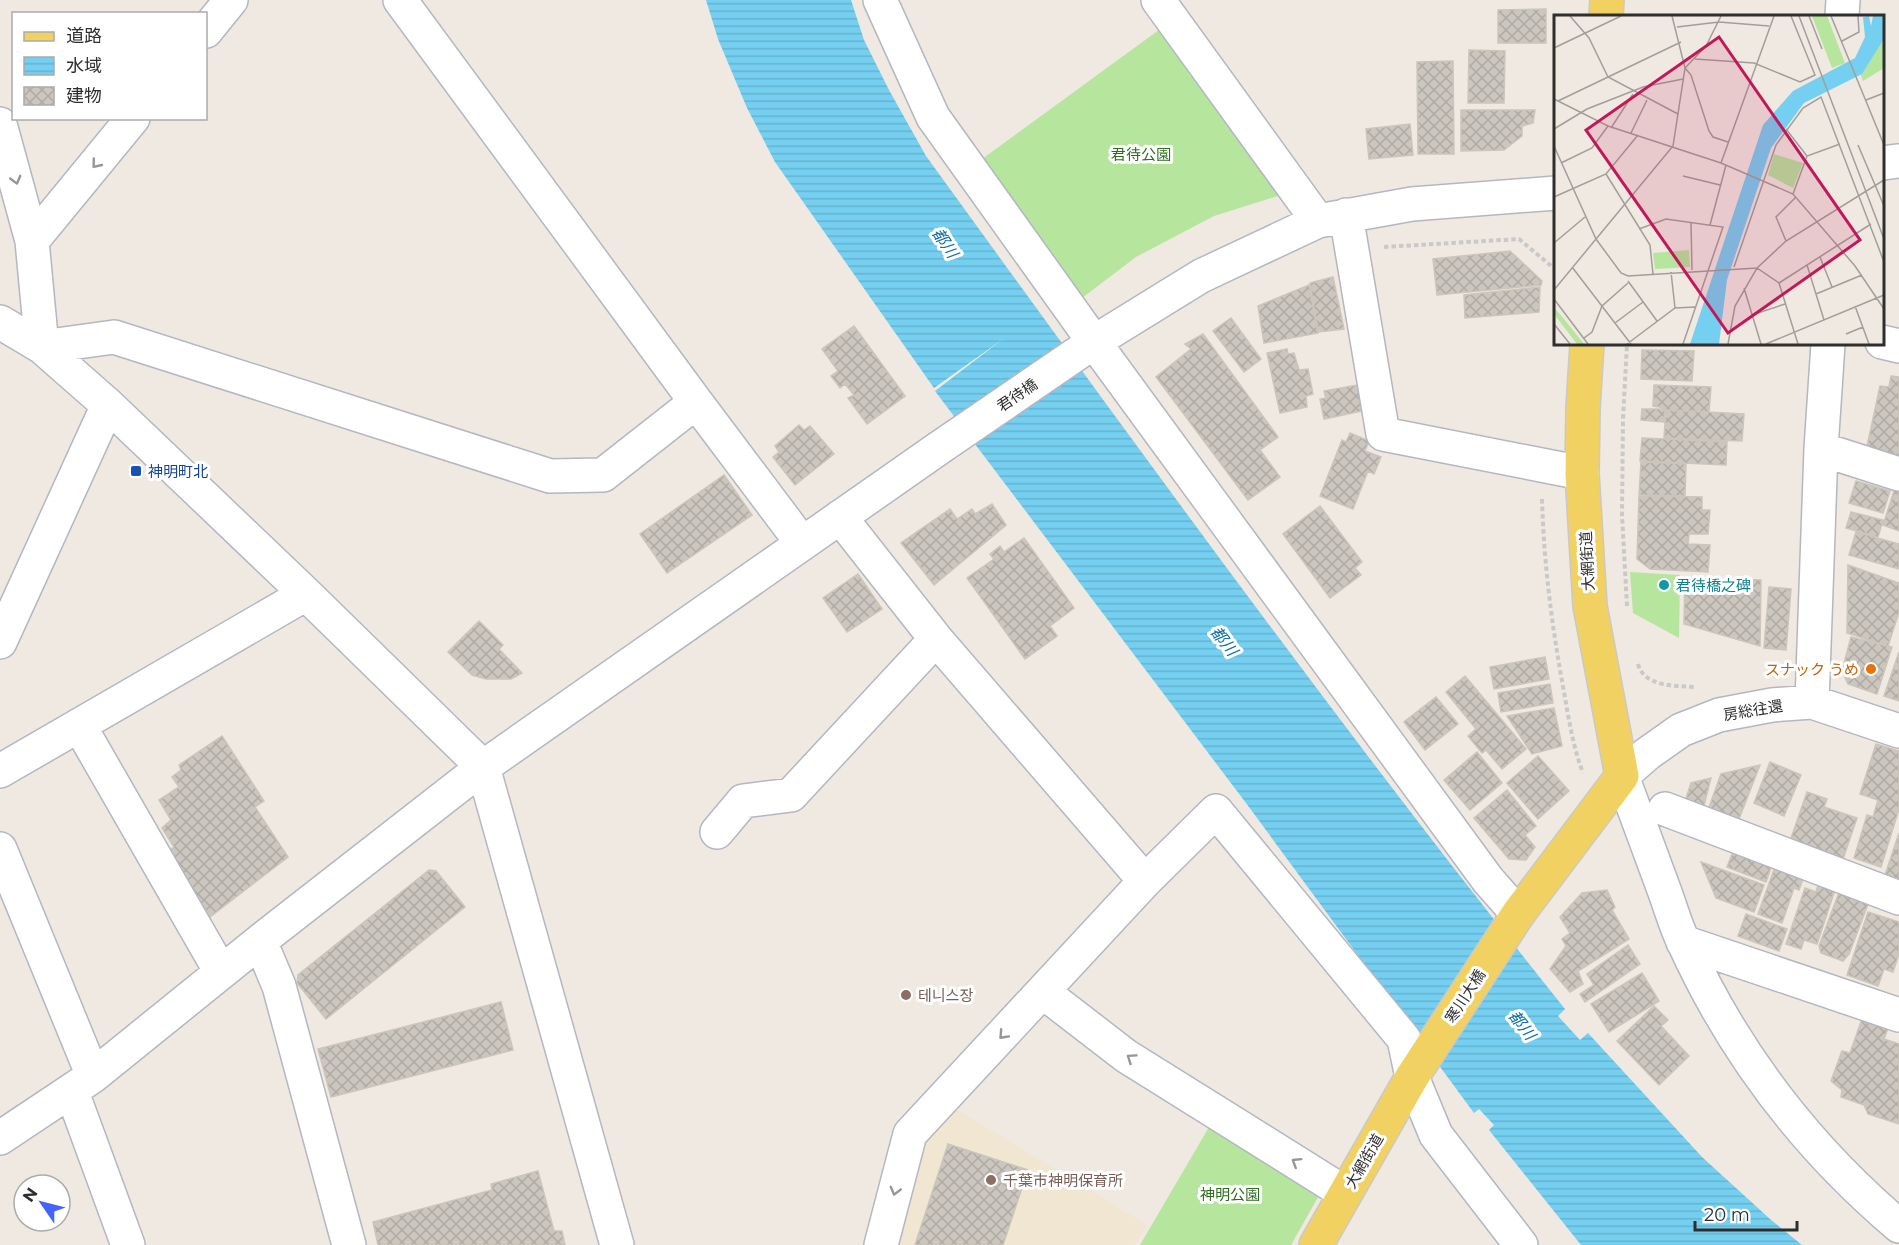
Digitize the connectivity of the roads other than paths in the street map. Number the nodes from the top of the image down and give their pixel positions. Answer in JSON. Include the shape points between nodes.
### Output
{"nodes":[{"id":1,"x":231,"y":0,"type":"edge"},
{"id":2,"x":400,"y":0,"type":"edge"},
{"id":3,"x":880,"y":0,"type":"edge"},
{"id":4,"x":1158,"y":0,"type":"edge"},
{"id":5,"x":1607,"y":0,"type":"edge"},
{"id":6,"x":1843,"y":0,"type":"edge"},
{"id":7,"x":1606,"y":15,"type":"edge"},
{"id":8,"x":1842,"y":15,"type":"edge"},
{"id":9,"x":207,"y":30,"type":"edge"},
{"id":10,"x":131,"y":120,"type":"edge"},
{"id":11,"x":0,"y":124,"type":"edge"},
{"id":12,"x":1899,"y":161,"type":"edge"},
{"id":13,"x":1884,"y":163,"type":"edge"},
{"id":14,"x":1554,"y":193,"type":"edge"},
{"id":15,"x":1332,"y":218,"type":"junction"},
{"id":16,"x":32,"y":241,"type":"junction"},
{"id":17,"x":0,"y":322,"type":"edge"},
{"id":18,"x":1094,"y":342,"type":"junction"},
{"id":19,"x":1884,"y":342,"type":"edge"},
{"id":20,"x":1587,"y":345,"type":"edge"},
{"id":21,"x":1828,"y":345,"type":"edge"},
{"id":22,"x":42,"y":346,"type":"junction"},
{"id":23,"x":1899,"y":346,"type":"edge"},
{"id":24,"x":696,"y":402,"type":"junction"},
{"id":25,"x":108,"y":405,"type":"junction"},
{"id":26,"x":1821,"y":449,"type":"junction"},
{"id":27,"x":1582,"y":473,"type":"junction"},
{"id":28,"x":1899,"y":474,"type":"edge"},
{"id":29,"x":840,"y":517,"type":"junction"},
{"id":30,"x":802,"y":543,"type":"junction"},
{"id":31,"x":306,"y":594,"type":"junction"},
{"id":32,"x":936,"y":639,"type":"junction"},
{"id":33,"x":0,"y":642,"type":"edge"},
{"id":34,"x":1812,"y":702,"type":"junction"},
{"id":35,"x":80,"y":725,"type":"junction"},
{"id":36,"x":1899,"y":731,"type":"edge"},
{"id":37,"x":483,"y":767,"type":"junction"},
{"id":38,"x":0,"y":771,"type":"edge"},
{"id":39,"x":1622,"y":776,"type":"junction"},
{"id":40,"x":1665,"y":808,"type":"dead end"},
{"id":41,"x":717,"y":832,"type":"dead end"},
{"id":42,"x":0,"y":849,"type":"edge"},
{"id":43,"x":1145,"y":881,"type":"junction"},
{"id":44,"x":1899,"y":898,"type":"edge"},
{"id":45,"x":1518,"y":914,"type":"junction"},
{"id":46,"x":260,"y":940,"type":"junction"},
{"id":47,"x":1683,"y":942,"type":"junction"},
{"id":48,"x":220,"y":972,"type":"junction"},
{"id":49,"x":1043,"y":992,"type":"junction"},
{"id":50,"x":1897,"y":1008,"type":"edge"},
{"id":51,"x":1412,"y":1077,"type":"junction"},
{"id":52,"x":82,"y":1084,"type":"junction"},
{"id":53,"x":0,"y":1138,"type":"edge"},
{"id":54,"x":1345,"y":1193,"type":"junction"},
{"id":55,"x":1899,"y":1226,"type":"edge"},
{"id":56,"x":128,"y":1245,"type":"edge"},
{"id":57,"x":349,"y":1245,"type":"edge"},
{"id":58,"x":617,"y":1245,"type":"edge"},
{"id":59,"x":880,"y":1245,"type":"edge"},
{"id":60,"x":1317,"y":1245,"type":"edge"},
{"id":61,"x":1521,"y":1245,"type":"edge"}],
"edges":[{"from":1,"to":9,"type":"street"},
{"from":2,"to":24,"type":"street"},
{"from":3,"to":18,"type":"street","via":[[933,117]]},
{"from":4,"to":15,"type":"street"},
{"from":5,"to":7,"type":"main road"},
{"from":6,"to":8,"type":"street"},
{"from":10,"to":16,"type":"street","one_way":true},
{"from":11,"to":16,"type":"street","one_way":true},
{"from":12,"to":13,"type":"street"},
{"from":14,"to":15,"type":"street","name":"君待橋","via":[[1412,204]]},
{"from":15,"to":18,"type":"street","name":"君待橋","via":[[1201,276]]},
{"from":15,"to":27,"type":"street","via":[[1383,434]]},
{"from":16,"to":22,"type":"street"},
{"from":17,"to":22,"type":"street"},
{"from":18,"to":29,"type":"street","name":"君待橋"},
{"from":18,"to":45,"type":"street","via":[[1488,880]]},
{"from":19,"to":23,"type":"street"},
{"from":20,"to":27,"type":"main road","name":"大網街道"},
{"from":21,"to":26,"type":"street"},
{"from":22,"to":24,"type":"street","via":[[114,337],[550,476],[603,475]]},
{"from":22,"to":25,"type":"street"},
{"from":24,"to":30,"type":"street"},
{"from":25,"to":31,"type":"street"},
{"from":25,"to":33,"type":"street"},
{"from":26,"to":28,"type":"street"},
{"from":26,"to":34,"type":"street"},
{"from":27,"to":39,"type":"main road","name":"大網街道","via":[[1590,606]]},
{"from":29,"to":30,"type":"street","name":"君待橋"},
{"from":29,"to":32,"type":"street"},
{"from":30,"to":37,"type":"street","name":"君待橋"},
{"from":31,"to":35,"type":"street"},
{"from":31,"to":37,"type":"street"},
{"from":32,"to":41,"type":"street","via":[[791,795],[743,801]]},
{"from":32,"to":43,"type":"street"},
{"from":34,"to":36,"type":"street","name":"房総往還"},
{"from":34,"to":39,"type":"street","name":"房総往還","via":[[1719,715],[1681,730]]},
{"from":35,"to":38,"type":"street"},
{"from":35,"to":48,"type":"street"},
{"from":37,"to":46,"type":"street","name":"君待橋"},
{"from":37,"to":58,"type":"street"},
{"from":39,"to":45,"type":"main road","name":"寒川大橋"},
{"from":39,"to":47,"type":"street"},
{"from":40,"to":44,"type":"street"},
{"from":42,"to":52,"type":"street"},
{"from":43,"to":49,"type":"street"},
{"from":43,"to":51,"type":"street","via":[[1216,811],[1404,1039]]},
{"from":45,"to":51,"type":"main road","name":"寒川大橋"},
{"from":46,"to":48,"type":"street","name":"君待橋"},
{"from":46,"to":57,"type":"street","via":[[279,986]]},
{"from":47,"to":50,"type":"street"},
{"from":47,"to":55,"type":"street","via":[[1721,1014],[1765,1084],[1812,1143]]},
{"from":48,"to":52,"type":"street","name":"君待橋"},
{"from":54,"to":49,"type":"street","one_way":true,"via":[[1126,1056]]},
{"from":49,"to":59,"type":"street","one_way":true,"via":[[910,1134]]},
{"from":51,"to":54,"type":"main road","name":"大網街道"},
{"from":51,"to":61,"type":"street","via":[[1436,1135]]},
{"from":52,"to":53,"type":"street","name":"君待橋"},
{"from":52,"to":56,"type":"street"},
{"from":54,"to":60,"type":"main road","name":"大網街道"}]}
